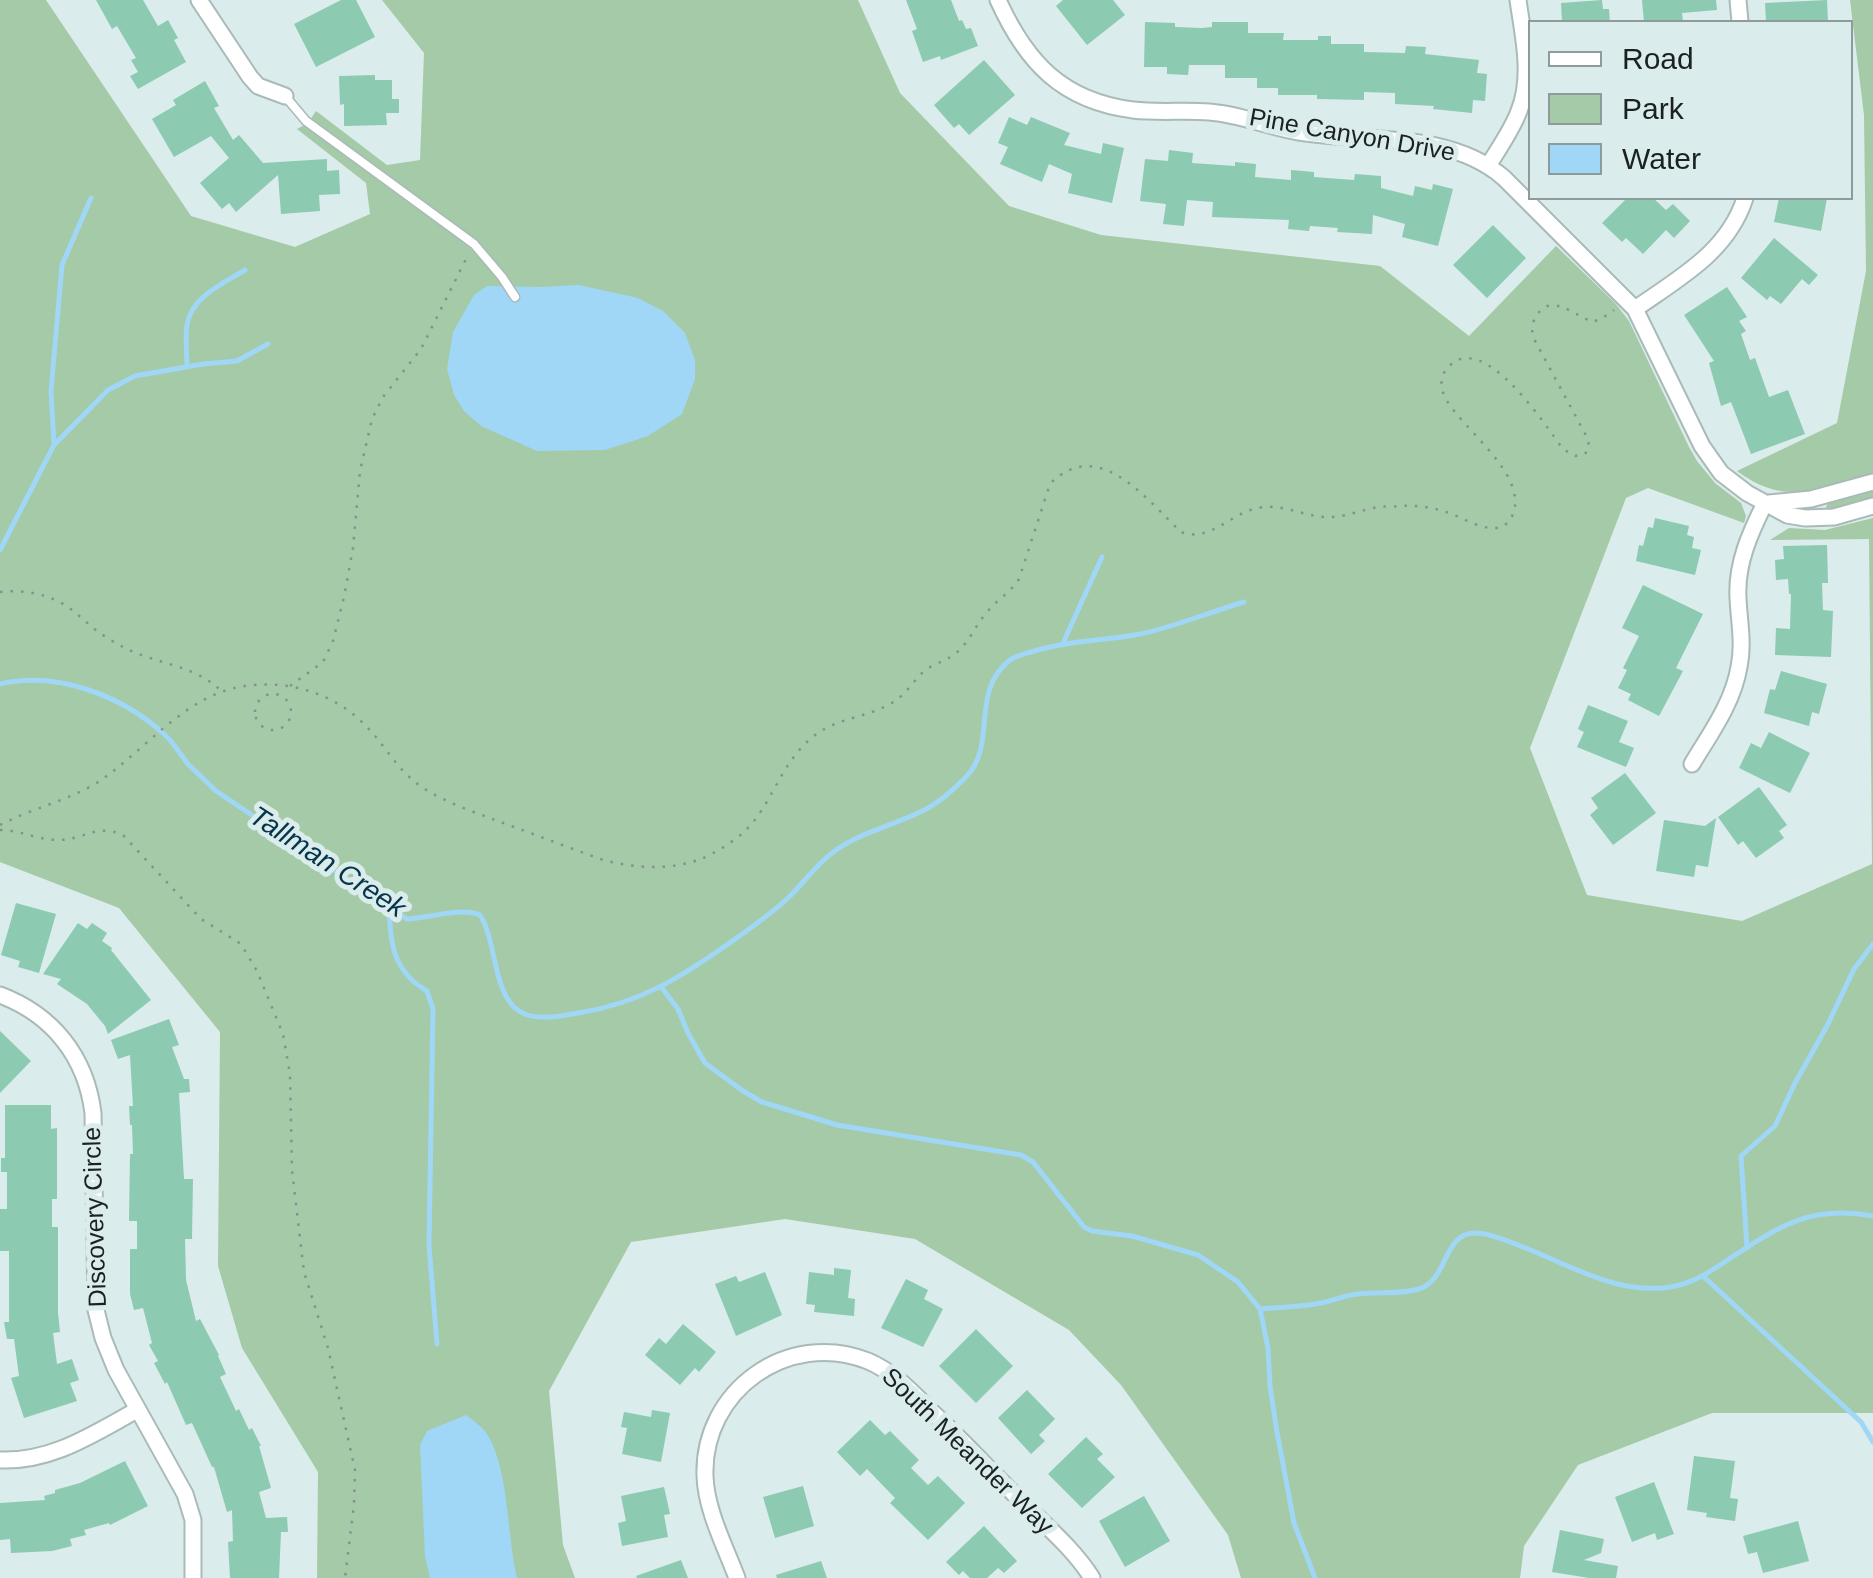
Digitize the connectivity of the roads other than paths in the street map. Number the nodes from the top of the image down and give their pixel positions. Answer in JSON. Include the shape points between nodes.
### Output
{"nodes":[{"id":1,"x":200,"y":0,"type":"edge"},
{"id":2,"x":998,"y":0,"type":"edge"},
{"id":3,"x":1518,"y":0,"type":"edge"},
{"id":4,"x":286,"y":96,"type":"joint"},
{"id":5,"x":1488,"y":166,"type":"junction"},
{"id":6,"x":1743,"y":200,"type":"edge"},
{"id":7,"x":515,"y":297,"type":"dead end"},
{"id":8,"x":1636,"y":309,"type":"junction"},
{"id":9,"x":1873,"y":482,"type":"edge"},
{"id":10,"x":1766,"y":503,"type":"junction"},
{"id":11,"x":1873,"y":506,"type":"edge"},
{"id":12,"x":1692,"y":764,"type":"dead end"},
{"id":13,"x":0,"y":996,"type":"edge"},
{"id":14,"x":137,"y":1410,"type":"junction"},
{"id":15,"x":0,"y":1460,"type":"edge"},
{"id":16,"x":193,"y":1578,"type":"edge"},
{"id":17,"x":736,"y":1578,"type":"edge"},
{"id":18,"x":1092,"y":1578,"type":"edge"}],
"edges":[{"from":1,"to":4,"type":"street","via":[[250,78]]},
{"from":2,"to":5,"type":"street","name":"Pine Canyon Drive","via":[[1038,66],[1088,99],[1129,110],[1216,112],[1299,132],[1432,145]]},
{"from":3,"to":5,"type":"street","via":[[1524,95]]},
{"from":4,"to":7,"type":"lane","via":[[306,121],[474,244]]},
{"from":5,"to":8,"type":"street","name":"Pine Canyon Drive"},
{"from":6,"to":8,"type":"street","via":[[1715,250]]},
{"from":8,"to":10,"type":"street","name":"Pine Canyon Drive","via":[[1707,456],[1734,484]]},
{"from":9,"to":10,"type":"street"},
{"from":10,"to":11,"type":"street","name":"Pine Canyon Drive","via":[[1804,518]]},
{"from":10,"to":12,"type":"street","via":[[1740,565],[1742,654],[1736,683]]},
{"from":13,"to":14,"type":"street","name":"Discovery Circle","via":[[55,1029],[91,1094],[96,1310],[102,1338]]},
{"from":14,"to":15,"type":"street","via":[[53,1454]]},
{"from":14,"to":16,"type":"street","name":"Discovery Circle","via":[[185,1494],[193,1520]]},
{"from":17,"to":18,"type":"street","name":"South Meander Way","via":[[705,1480],[718,1418],[737,1390],[768,1366],[826,1352],[869,1362],[904,1384]]}]}
